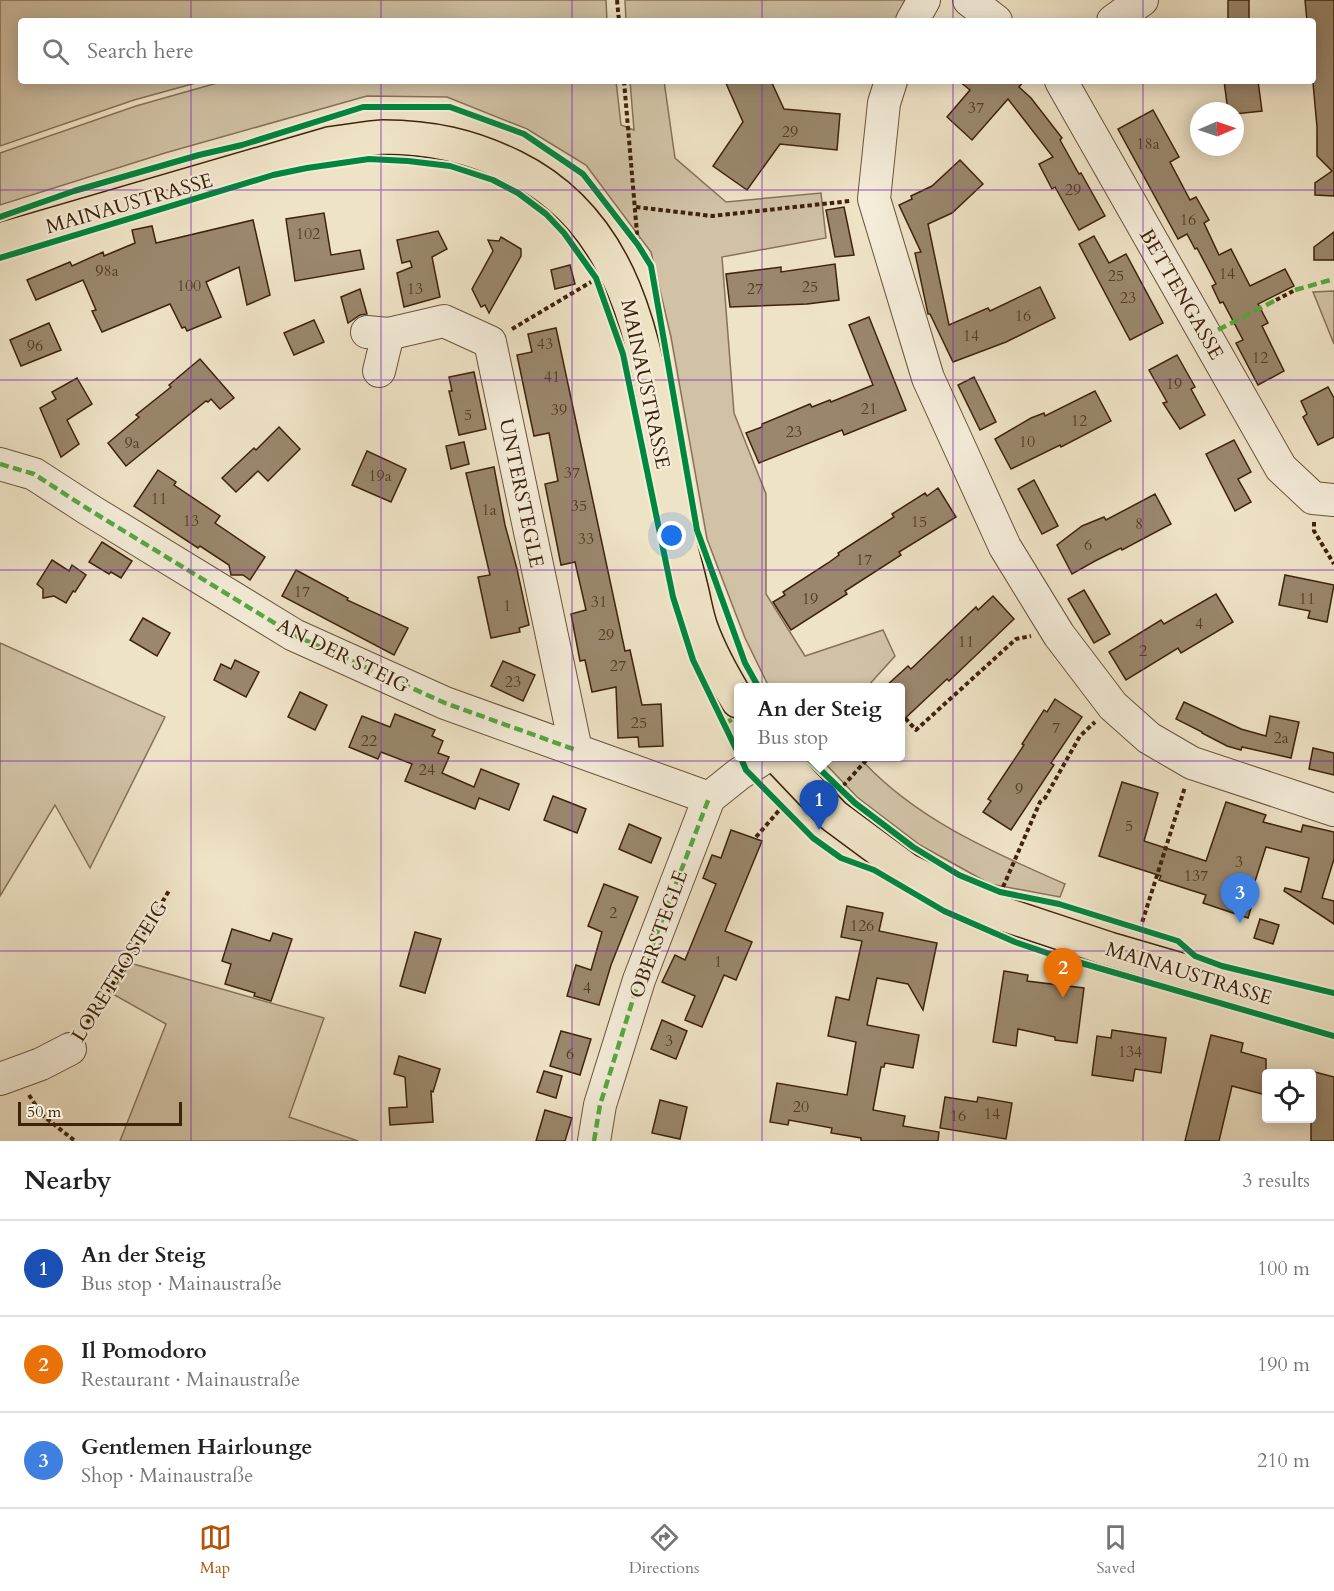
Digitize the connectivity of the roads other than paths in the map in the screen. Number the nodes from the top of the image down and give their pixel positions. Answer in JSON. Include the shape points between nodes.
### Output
{"nodes":[{"id":1,"x":924,"y":0,"type":"edge"},
{"id":2,"x":969,"y":0,"type":"edge"},
{"id":3,"x":1142,"y":0,"type":"edge"},
{"id":4,"x":914,"y":18,"type":"edge"},
{"id":5,"x":992,"y":18,"type":"edge"},
{"id":6,"x":1117,"y":18,"type":"edge"},
{"id":7,"x":890,"y":84,"type":"edge"},
{"id":8,"x":1063,"y":84,"type":"edge"},
{"id":9,"x":0,"y":240,"type":"edge"},
{"id":10,"x":379,"y":371,"type":"dead end"},
{"id":11,"x":0,"y":464,"type":"edge"},
{"id":12,"x":1323,"y":499,"type":"edge"},
{"id":13,"x":734,"y":694,"type":"edge"},
{"id":14,"x":576,"y":750,"type":"junction"},
{"id":15,"x":759,"y":761,"type":"edge"},
{"id":16,"x":782,"y":761,"type":"edge"},
{"id":17,"x":709,"y":798,"type":"junction"},
{"id":18,"x":1334,"y":810,"type":"edge"},
{"id":19,"x":1334,"y":1015,"type":"edge"},
{"id":20,"x":70,"y":1049,"type":"road end"},
{"id":21,"x":8,"y":1076,"type":"edge"},
{"id":22,"x":594,"y":1141,"type":"edge"}],
"edges":[{"from":1,"to":4,"type":"street"},
{"from":2,"to":5,"type":"street"},
{"from":3,"to":6,"type":"street"},
{"from":7,"to":18,"type":"street","via":[[884,103],[874,199],[928,378],[1005,547],[1059,635],[1113,706],[1149,738],[1192,763]]},
{"from":8,"to":12,"type":"street","name":"BETTENGASSE","via":[[1281,468]]},
{"from":9,"to":13,"type":"main road","name":"MAINAUSTRASSE","via":[[329,144],[381,137],[434,139],[489,154],[536,178],[578,214],[609,255],[627,294],[645,360],[674,520],[701,629]]},
{"from":10,"to":14,"type":"street","name":"UNTERSTEGLE","via":[[378,333],[444,321],[490,342]]},
{"from":11,"to":14,"type":"street","name":"AN DER STEIG","via":[[34,474],[294,635],[445,703]]},
{"from":14,"to":17,"type":"street","name":"AN DER STEIG"},
{"from":15,"to":17,"type":"street"},
{"from":16,"to":19,"type":"main road","name":"MAINAUSTRASSE","via":[[834,816],[907,870],[982,907]]},
{"from":17,"to":22,"type":"street","name":"OBERSTEGLE","via":[[639,980],[600,1105]]},
{"from":20,"to":21,"type":"street","name":"LORETTOSTEIG"}]}
